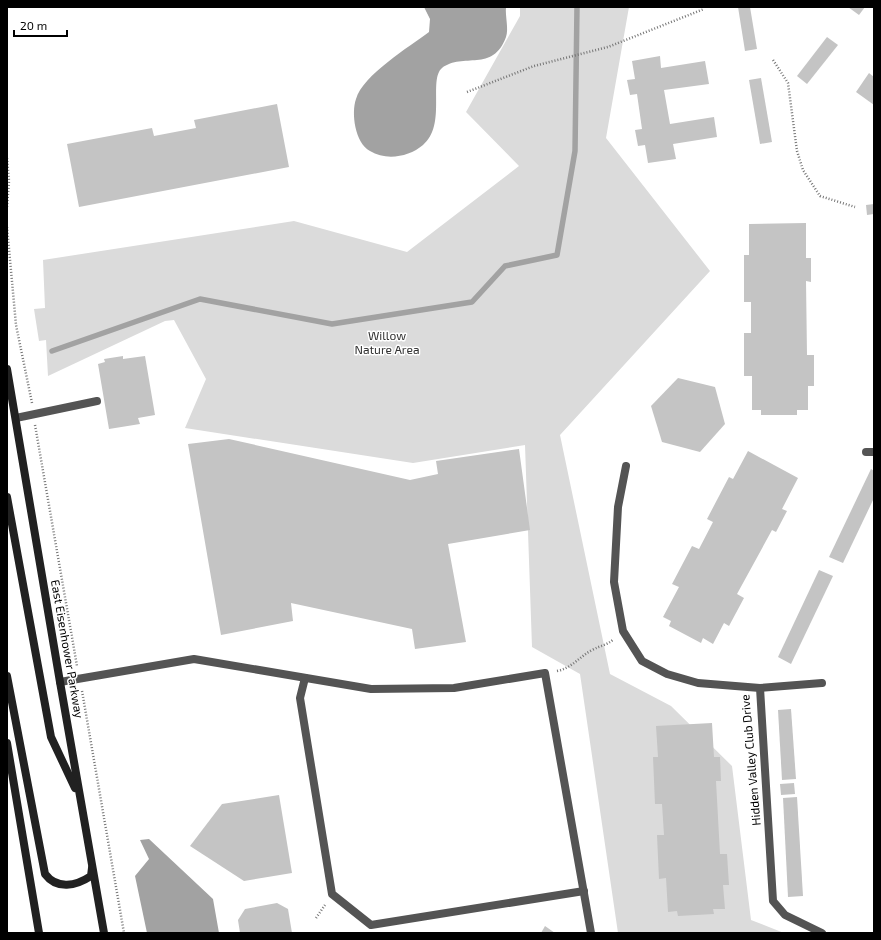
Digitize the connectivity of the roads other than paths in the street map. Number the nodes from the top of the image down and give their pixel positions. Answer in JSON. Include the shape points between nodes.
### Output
{"nodes":[{"id":1,"x":7,"y":368,"type":"edge"},
{"id":2,"x":97,"y":401,"type":"dead end"},
{"id":3,"x":16,"y":418,"type":"junction"},
{"id":4,"x":626,"y":466,"type":"dead end"},
{"id":5,"x":7,"y":497,"type":"edge"},
{"id":6,"x":7,"y":676,"type":"edge"},
{"id":7,"x":305,"y":678,"type":"junction"},
{"id":8,"x":60,"y":682,"type":"junction"},
{"id":9,"x":822,"y":683,"type":"dead end"},
{"id":10,"x":760,"y":688,"type":"junction"},
{"id":11,"x":7,"y":743,"type":"edge"},
{"id":12,"x":80,"y":797,"type":"junction"},
{"id":13,"x":92,"y":865,"type":"junction"},
{"id":14,"x":584,"y":891,"type":"junction"},
{"id":15,"x":39,"y":933,"type":"edge"},
{"id":16,"x":104,"y":933,"type":"edge"},
{"id":17,"x":591,"y":933,"type":"edge"},
{"id":18,"x":822,"y":933,"type":"edge"}],
"edges":[{"from":1,"to":3,"type":"main road","name":"East Eisenhower Parkway"},
{"from":2,"to":3,"type":"street"},
{"from":3,"to":8,"type":"main road","name":"East Eisenhower Parkway"},
{"from":4,"to":10,"type":"street","name":"Hidden Valley Club Drive","via":[[618,507],[614,582],[623,632],[642,662],[668,674],[698,683]]},
{"from":5,"to":12,"type":"main road","via":[[51,737]]},
{"from":6,"to":13,"type":"main road","via":[[45,874],[55,882],[72,885],[91,876]]},
{"from":7,"to":8,"type":"street","via":[[194,659]]},
{"from":7,"to":14,"type":"street","via":[[371,689],[448,688],[545,673]]},
{"from":7,"to":14,"type":"street","via":[[300,698],[332,894],[371,925]]},
{"from":8,"to":12,"type":"main road","name":"East Eisenhower Parkway"},
{"from":9,"to":10,"type":"street"},
{"from":10,"to":18,"type":"street","name":"Hidden Valley Club Drive","via":[[773,901],[785,915]]},
{"from":11,"to":15,"type":"main road"},
{"from":12,"to":13,"type":"main road","name":"East Eisenhower Parkway"},
{"from":13,"to":16,"type":"main road","name":"East Eisenhower Parkway"},
{"from":14,"to":17,"type":"street"}]}
